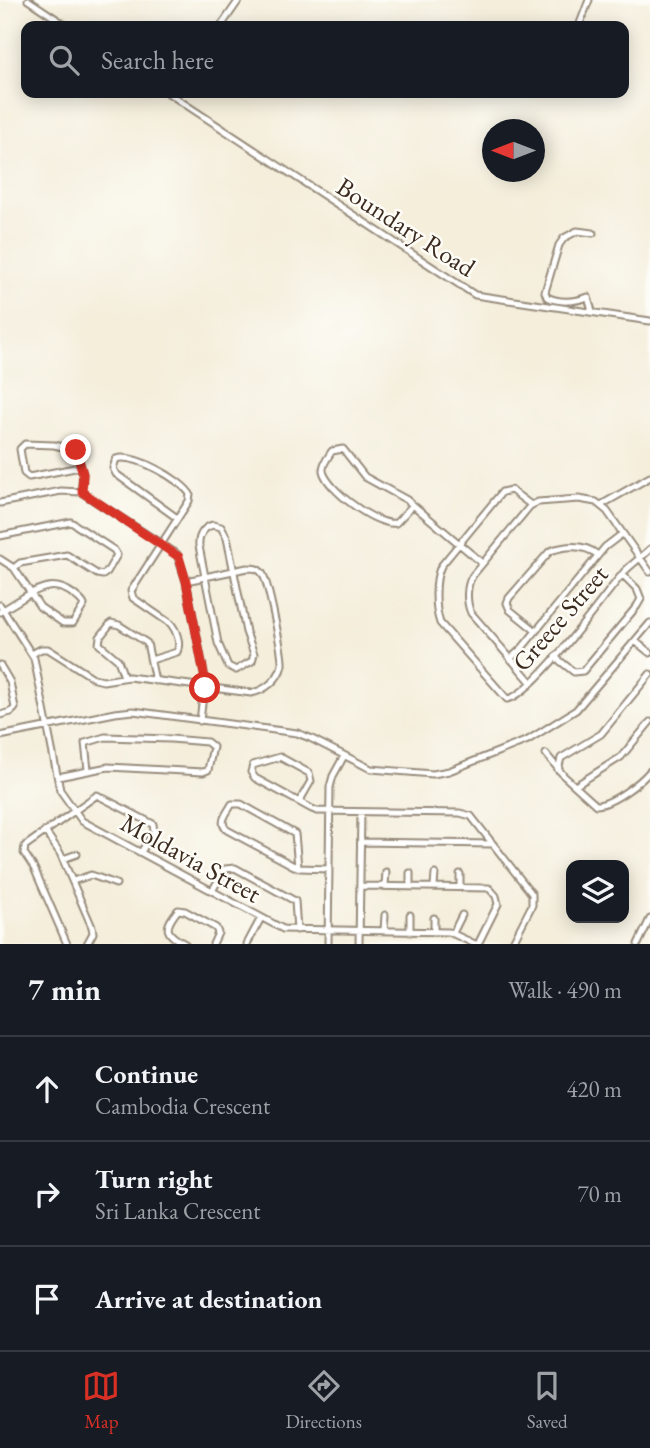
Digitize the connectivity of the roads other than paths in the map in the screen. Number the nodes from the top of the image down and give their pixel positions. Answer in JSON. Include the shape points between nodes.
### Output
{"nodes":[{"id":1,"x":27,"y":0,"type":"edge"},
{"id":2,"x":239,"y":0,"type":"edge"},
{"id":3,"x":589,"y":0,"type":"edge"},
{"id":4,"x":59,"y":21,"type":"edge"},
{"id":5,"x":224,"y":21,"type":"edge"},
{"id":6,"x":581,"y":21,"type":"edge"},
{"id":7,"x":180,"y":98,"type":"edge"},
{"id":8,"x":593,"y":233,"type":"dead end"},
{"id":9,"x":592,"y":312,"type":"junction"},
{"id":10,"x":650,"y":321,"type":"edge"},
{"id":11,"x":80,"y":467,"type":"junction"},
{"id":12,"x":650,"y":477,"type":"edge"},
{"id":13,"x":82,"y":492,"type":"junction"},
{"id":14,"x":0,"y":503,"type":"edge"},
{"id":15,"x":413,"y":505,"type":"junction"},
{"id":16,"x":531,"y":505,"type":"junction"},
{"id":17,"x":601,"y":505,"type":"junction"},
{"id":18,"x":177,"y":518,"type":"junction"},
{"id":19,"x":622,"y":534,"type":"junction"},
{"id":20,"x":0,"y":536,"type":"edge"},
{"id":21,"x":161,"y":543,"type":"junction"},
{"id":22,"x":459,"y":544,"type":"junction"},
{"id":23,"x":650,"y":549,"type":"edge"},
{"id":24,"x":598,"y":555,"type":"junction"},
{"id":25,"x":640,"y":558,"type":"junction"},
{"id":26,"x":0,"y":559,"type":"edge"},
{"id":27,"x":482,"y":563,"type":"junction"},
{"id":28,"x":14,"y":568,"type":"junction"},
{"id":29,"x":234,"y":571,"type":"junction"},
{"id":30,"x":650,"y":572,"type":"edge"},
{"id":31,"x":205,"y":574,"type":"junction"},
{"id":32,"x":623,"y":575,"type":"junction"},
{"id":33,"x":186,"y":581,"type":"junction"},
{"id":34,"x":29,"y":594,"type":"junction"},
{"id":35,"x":1,"y":609,"type":"edge"},
{"id":36,"x":650,"y":623,"type":"edge"},
{"id":37,"x":536,"y":631,"type":"junction"},
{"id":38,"x":635,"y":641,"type":"junction"},
{"id":39,"x":650,"y":653,"type":"edge"},
{"id":40,"x":32,"y":654,"type":"junction"},
{"id":41,"x":555,"y":657,"type":"junction"},
{"id":42,"x":510,"y":659,"type":"junction"},
{"id":43,"x":151,"y":660,"type":"junction"},
{"id":44,"x":0,"y":665,"type":"edge"},
{"id":45,"x":650,"y":674,"type":"edge"},
{"id":46,"x":124,"y":677,"type":"junction"},
{"id":47,"x":155,"y":681,"type":"junction"},
{"id":48,"x":531,"y":682,"type":"junction"},
{"id":49,"x":205,"y":688,"type":"junction"},
{"id":50,"x":0,"y":715,"type":"edge"},
{"id":51,"x":200,"y":721,"type":"junction"},
{"id":52,"x":650,"y":722,"type":"edge"},
{"id":53,"x":48,"y":726,"type":"junction"},
{"id":54,"x":0,"y":736,"type":"edge"},
{"id":55,"x":546,"y":754,"type":"dead end"},
{"id":56,"x":344,"y":756,"type":"junction"},
{"id":57,"x":88,"y":770,"type":"junction"},
{"id":58,"x":558,"y":770,"type":"junction"},
{"id":59,"x":650,"y":771,"type":"edge"},
{"id":60,"x":58,"y":777,"type":"junction"},
{"id":61,"x":575,"y":786,"type":"junction"},
{"id":62,"x":299,"y":802,"type":"junction"},
{"id":63,"x":73,"y":810,"type":"junction"},
{"id":64,"x":330,"y":811,"type":"junction"},
{"id":65,"x":361,"y":812,"type":"junction"},
{"id":66,"x":45,"y":831,"type":"junction"},
{"id":67,"x":361,"y":842,"type":"junction"},
{"id":68,"x":493,"y":844,"type":"junction"},
{"id":69,"x":141,"y":852,"type":"junction"},
{"id":70,"x":77,"y":854,"type":"dead end"},
{"id":71,"x":63,"y":859,"type":"junction"},
{"id":72,"x":298,"y":867,"type":"junction"},
{"id":73,"x":329,"y":869,"type":"junction"},
{"id":74,"x":386,"y":872,"type":"dead end"},
{"id":75,"x":410,"y":873,"type":"dead end"},
{"id":76,"x":435,"y":874,"type":"dead end"},
{"id":77,"x":460,"y":874,"type":"dead end"},
{"id":78,"x":73,"y":881,"type":"junction"},
{"id":79,"x":116,"y":884,"type":"dead end"},
{"id":80,"x":385,"y":885,"type":"junction"},
{"id":81,"x":360,"y":886,"type":"junction"},
{"id":82,"x":410,"y":886,"type":"junction"},
{"id":83,"x":434,"y":886,"type":"junction"},
{"id":84,"x":460,"y":886,"type":"junction"},
{"id":85,"x":212,"y":891,"type":"junction"},
{"id":86,"x":385,"y":915,"type":"dead end"},
{"id":87,"x":410,"y":915,"type":"dead end"},
{"id":88,"x":462,"y":915,"type":"dead end"},
{"id":89,"x":261,"y":918,"type":"junction"},
{"id":90,"x":435,"y":918,"type":"dead end"},
{"id":91,"x":650,"y":919,"type":"edge"},
{"id":92,"x":297,"y":930,"type":"junction"},
{"id":93,"x":328,"y":931,"type":"junction"},
{"id":94,"x":359,"y":931,"type":"junction"},
{"id":95,"x":384,"y":931,"type":"junction"},
{"id":96,"x":410,"y":932,"type":"junction"},
{"id":97,"x":434,"y":932,"type":"junction"},
{"id":98,"x":453,"y":933,"type":"junction"},
{"id":99,"x":67,"y":944,"type":"edge"},
{"id":100,"x":87,"y":944,"type":"edge"},
{"id":101,"x":185,"y":944,"type":"edge"},
{"id":102,"x":213,"y":944,"type":"edge"},
{"id":103,"x":247,"y":944,"type":"edge"},
{"id":104,"x":328,"y":944,"type":"edge"},
{"id":105,"x":359,"y":944,"type":"edge"},
{"id":106,"x":476,"y":944,"type":"edge"},
{"id":107,"x":512,"y":944,"type":"edge"},
{"id":108,"x":638,"y":944,"type":"edge"}],
"edges":[{"from":1,"to":4,"type":"street"},
{"from":2,"to":5,"type":"street"},
{"from":3,"to":6,"type":"street"},
{"from":7,"to":9,"type":"street","name":"Boundary Road","via":[[472,294]]},
{"from":8,"to":9,"type":"street","via":[[577,231],[561,241],[545,292],[552,300],[588,297]]},
{"from":9,"to":10,"type":"street","name":"Boundary Road"},
{"from":11,"to":11,"type":"street","via":[[74,449],[25,444],[20,449],[24,473],[29,477]]},
{"from":11,"to":13,"type":"street"},
{"from":12,"to":17,"type":"street"},
{"from":13,"to":14,"type":"street"},
{"from":13,"to":21,"type":"street"},
{"from":15,"to":15,"type":"street","via":[[392,524],[345,501],[323,470],[324,464],[332,451],[341,449],[365,477]]},
{"from":15,"to":22,"type":"street"},
{"from":16,"to":17,"type":"street","via":[[579,499]]},
{"from":16,"to":22,"type":"street","via":[[512,491],[504,491]]},
{"from":16,"to":27,"type":"street"},
{"from":17,"to":19,"type":"street"},
{"from":18,"to":18,"type":"street","via":[[190,499],[185,488],[147,465],[116,459],[113,468],[118,475]]},
{"from":18,"to":21,"type":"street"},
{"from":19,"to":24,"type":"street"},
{"from":19,"to":25,"type":"street"},
{"from":20,"to":28,"type":"street","via":[[71,522],[117,554],[103,575],[67,555]]},
{"from":21,"to":33,"type":"street","via":[[179,557]]},
{"from":21,"to":43,"type":"street","via":[[131,595],[173,625],[179,647],[172,655]]},
{"from":22,"to":27,"type":"street"},
{"from":22,"to":48,"type":"street","name":"Greece Street","via":[[438,572],[442,626],[507,699]]},
{"from":23,"to":25,"type":"street","name":"Greece Street"},
{"from":24,"to":37,"type":"street"},
{"from":24,"to":37,"type":"street","via":[[584,547],[552,550],[509,598],[509,609]]},
{"from":25,"to":30,"type":"street"},
{"from":25,"to":32,"type":"street","name":"Greece Street"},
{"from":26,"to":28,"type":"street"},
{"from":27,"to":42,"type":"street","via":[[469,580],[469,608]]},
{"from":28,"to":34,"type":"street"},
{"from":29,"to":31,"type":"street"},
{"from":29,"to":31,"type":"street","via":[[226,533],[213,524],[206,527],[199,542]]},
{"from":29,"to":31,"type":"street","via":[[254,654],[252,661],[236,670],[221,654]]},
{"from":29,"to":49,"type":"street","via":[[256,569],[266,580],[281,668],[270,685],[256,692]]},
{"from":31,"to":33,"type":"street"},
{"from":32,"to":41,"type":"street","name":"Greece Street"},
{"from":32,"to":41,"type":"street","via":[[641,599],[583,671],[574,672]]},
{"from":33,"to":49,"type":"street"},
{"from":34,"to":34,"type":"street","via":[[61,586],[83,601],[84,607],[73,623],[66,624]]},
{"from":34,"to":35,"type":"street"},
{"from":35,"to":40,"type":"street","name":"Moldavia Street"},
{"from":36,"to":38,"type":"street"},
{"from":37,"to":42,"type":"street"},
{"from":38,"to":39,"type":"street"},
{"from":38,"to":56,"type":"street","via":[[576,710],[531,739],[487,757],[433,774],[376,770]]},
{"from":40,"to":46,"type":"street","via":[[48,649],[100,681]]},
{"from":40,"to":53,"type":"street","name":"Moldavia Street"},
{"from":41,"to":48,"type":"street","name":"Greece Street"},
{"from":42,"to":48,"type":"street"},
{"from":43,"to":46,"type":"street","via":[[145,642],[110,624],[99,644],[118,660]]},
{"from":43,"to":47,"type":"street"},
{"from":44,"to":50,"type":"street","via":[[10,682],[15,708]]},
{"from":45,"to":58,"type":"street","via":[[601,734],[561,758]]},
{"from":46,"to":47,"type":"street"},
{"from":47,"to":49,"type":"street"},
{"from":49,"to":51,"type":"street"},
{"from":51,"to":53,"type":"street","via":[[129,711]]},
{"from":51,"to":56,"type":"street","via":[[297,733]]},
{"from":52,"to":61,"type":"street","via":[[621,757]]},
{"from":53,"to":54,"type":"street"},
{"from":53,"to":60,"type":"street","name":"Moldavia Street"},
{"from":55,"to":58,"type":"street"},
{"from":56,"to":64,"type":"street","via":[[331,782]]},
{"from":57,"to":57,"type":"street","via":[[206,771],[213,747],[182,739],[98,738],[84,744]]},
{"from":57,"to":60,"type":"street"},
{"from":58,"to":61,"type":"street"},
{"from":59,"to":61,"type":"street","via":[[601,806],[590,802]]},
{"from":60,"to":63,"type":"street","name":"Moldavia Street"},
{"from":62,"to":62,"type":"street","via":[[253,776],[253,765],[280,757],[309,774],[311,781]]},
{"from":62,"to":64,"type":"street"},
{"from":63,"to":66,"type":"street"},
{"from":63,"to":69,"type":"street","name":"Moldavia Street","via":[[82,821]]},
{"from":63,"to":69,"type":"street","via":[[99,795],[152,823],[153,832]]},
{"from":64,"to":65,"type":"street"},
{"from":64,"to":73,"type":"street"},
{"from":65,"to":67,"type":"street"},
{"from":65,"to":68,"type":"street","via":[[467,814]]},
{"from":66,"to":71,"type":"street"},
{"from":66,"to":99,"type":"street","via":[[23,850]]},
{"from":67,"to":68,"type":"street"},
{"from":67,"to":81,"type":"street"},
{"from":68,"to":107,"type":"street","via":[[532,894],[532,905]]},
{"from":69,"to":85,"type":"street","name":"Moldavia Street"},
{"from":70,"to":71,"type":"street"},
{"from":71,"to":78,"type":"street"},
{"from":72,"to":72,"type":"street","via":[[225,829],[223,820],[232,804],[241,804],[295,834]]},
{"from":72,"to":73,"type":"street"},
{"from":73,"to":93,"type":"street"},
{"from":74,"to":80,"type":"street"},
{"from":75,"to":82,"type":"street"},
{"from":76,"to":83,"type":"street"},
{"from":77,"to":84,"type":"street"},
{"from":78,"to":79,"type":"street","via":[[91,874]]},
{"from":78,"to":100,"type":"street","via":[[93,929]]},
{"from":80,"to":81,"type":"street"},
{"from":80,"to":82,"type":"street"},
{"from":81,"to":94,"type":"street"},
{"from":82,"to":83,"type":"street"},
{"from":83,"to":84,"type":"street"},
{"from":84,"to":106,"type":"street","via":[[488,887],[498,900]]},
{"from":85,"to":89,"type":"street","name":"Moldavia Street"},
{"from":85,"to":92,"type":"street","via":[[225,869],[234,868],[295,901]]},
{"from":86,"to":95,"type":"street"},
{"from":87,"to":96,"type":"street"},
{"from":88,"to":98,"type":"street"},
{"from":89,"to":92,"type":"street","name":"Moldavia Street"},
{"from":89,"to":103,"type":"street"},
{"from":90,"to":97,"type":"street"},
{"from":91,"to":108,"type":"street"},
{"from":92,"to":93,"type":"street","name":"Moldavia Street"},
{"from":93,"to":94,"type":"street","name":"Moldavia Street"},
{"from":93,"to":104,"type":"street"},
{"from":94,"to":95,"type":"street","name":"Moldavia Street"},
{"from":94,"to":105,"type":"street"},
{"from":95,"to":96,"type":"street","name":"Moldavia Street"},
{"from":96,"to":97,"type":"street","name":"Moldavia Street"},
{"from":97,"to":98,"type":"street","name":"Moldavia Street"},
{"from":98,"to":106,"type":"street","name":"Moldavia Street"},
{"from":101,"to":102,"type":"street","via":[[168,932],[178,910],[216,928]]}]}
